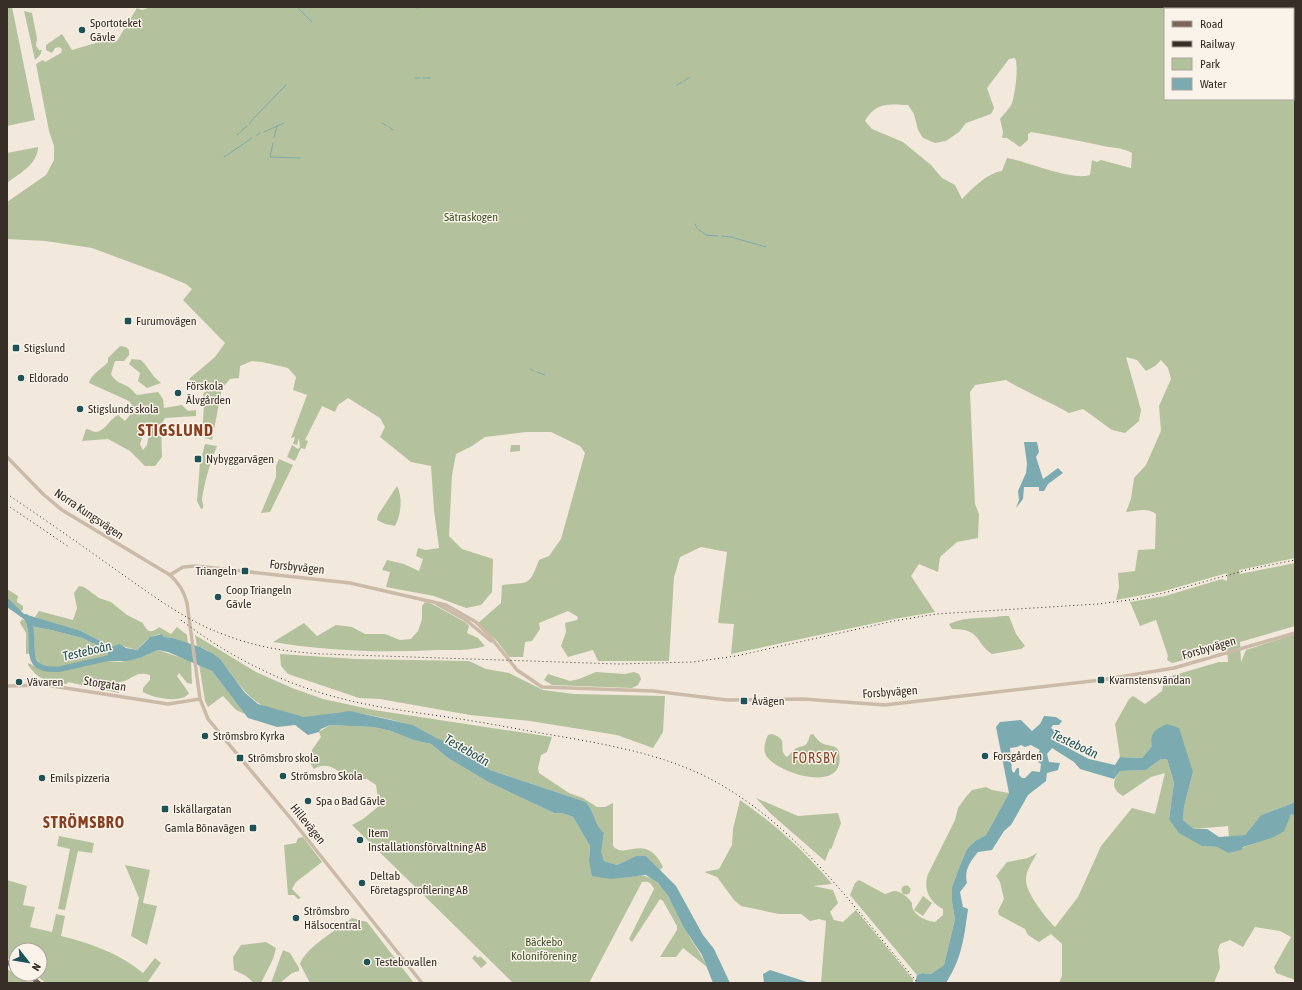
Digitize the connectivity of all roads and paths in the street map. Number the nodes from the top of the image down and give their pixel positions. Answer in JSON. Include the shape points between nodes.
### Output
{"nodes":[{"id":1,"x":7,"y":457,"type":"edge"},
{"id":2,"x":170,"y":575,"type":"junction"},
{"id":3,"x":1295,"y":632,"type":"edge"},
{"id":4,"x":7,"y":686,"type":"edge"},
{"id":5,"x":200,"y":699,"type":"junction"},
{"id":6,"x":422,"y":983,"type":"edge"}],
"edges":[{"from":1,"to":2,"type":"street","name":"Norra Kungsvägen","via":[[62,510]]},
{"from":2,"to":3,"type":"street","name":"Forsbyvägen","via":[[183,567],[196,566],[350,583],[424,599],[466,620],[498,647],[517,670],[538,685],[548,688],[653,691],[744,701],[803,699],[885,705],[1150,672],[1200,661]]},
{"from":2,"to":5,"type":"street","name":"Hillevägen","via":[[185,594]]},
{"from":4,"to":5,"type":"street","name":"Storgatan","via":[[46,685],[168,704]]},
{"from":5,"to":6,"type":"street","name":"Hillevägen","via":[[206,716],[214,727]]}]}
